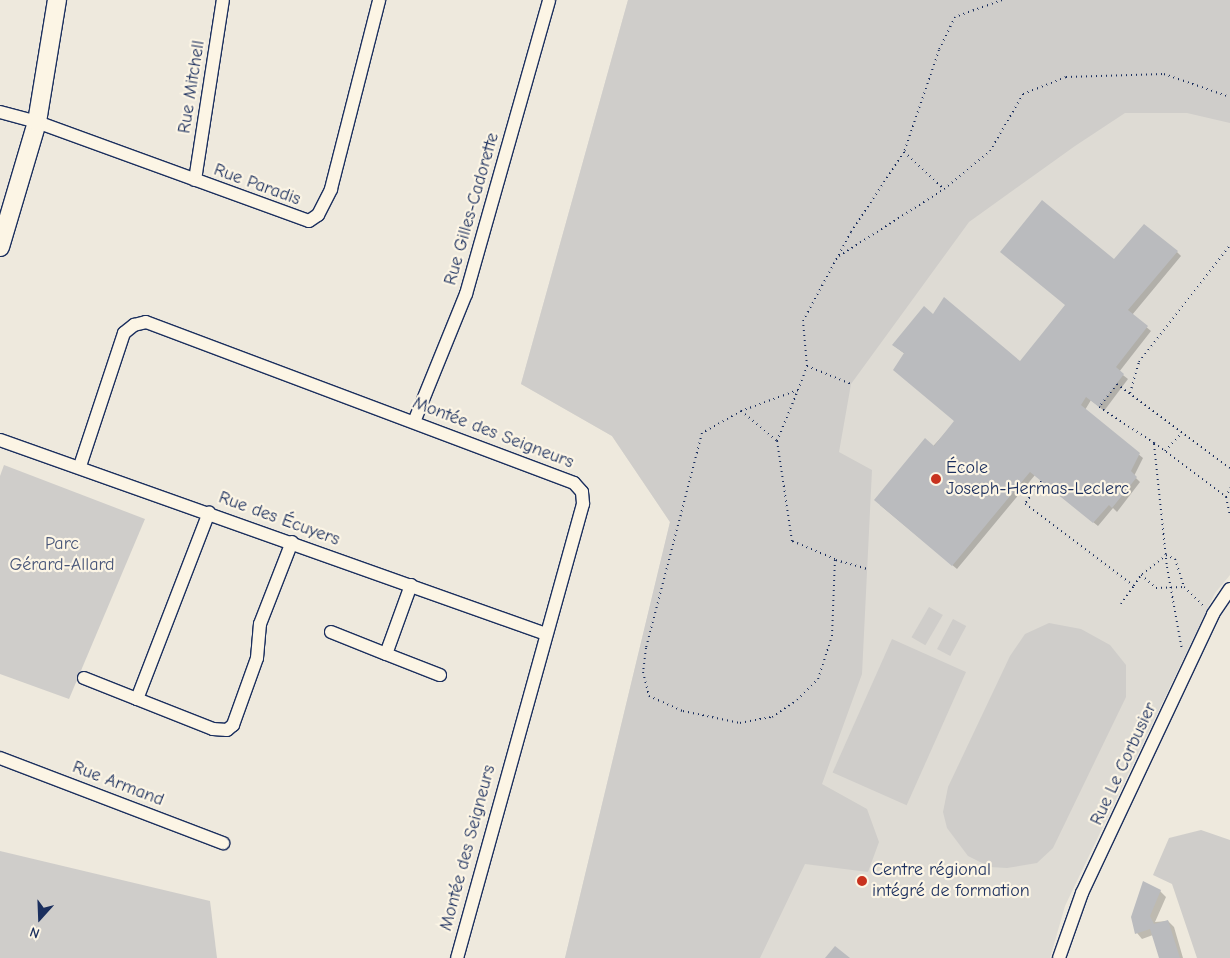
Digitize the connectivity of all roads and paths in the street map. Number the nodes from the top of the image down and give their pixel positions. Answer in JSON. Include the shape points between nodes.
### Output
{"nodes":[{"id":1,"x":57,"y":0,"type":"edge"},
{"id":2,"x":223,"y":0,"type":"edge"},
{"id":3,"x":379,"y":0,"type":"edge"},
{"id":4,"x":549,"y":0,"type":"edge"},
{"id":5,"x":1002,"y":0,"type":"edge"},
{"id":6,"x":1230,"y":97,"type":"edge"},
{"id":7,"x":0,"y":112,"type":"edge"},
{"id":8,"x":37,"y":122,"type":"junction"},
{"id":9,"x":904,"y":152,"type":"junction"},
{"id":10,"x":195,"y":180,"type":"junction"},
{"id":11,"x":944,"y":189,"type":"junction"},
{"id":12,"x":1230,"y":244,"type":"edge"},
{"id":13,"x":0,"y":247,"type":"edge"},
{"id":14,"x":837,"y":258,"type":"junction"},
{"id":15,"x":808,"y":366,"type":"junction"},
{"id":16,"x":851,"y":384,"type":"dead end"},
{"id":17,"x":798,"y":390,"type":"junction"},
{"id":18,"x":1130,"y":393,"type":"junction"},
{"id":19,"x":741,"y":411,"type":"junction"},
{"id":20,"x":414,"y":422,"type":"junction"},
{"id":21,"x":1183,"y":432,"type":"junction"},
{"id":22,"x":0,"y":440,"type":"edge"},
{"id":23,"x":777,"y":441,"type":"junction"},
{"id":24,"x":1154,"y":443,"type":"junction"},
{"id":25,"x":1165,"y":451,"type":"junction"},
{"id":26,"x":80,"y":466,"type":"junction"},
{"id":27,"x":1230,"y":468,"type":"edge"},
{"id":28,"x":1041,"y":481,"type":"dead end"},
{"id":29,"x":1230,"y":488,"type":"edge"},
{"id":30,"x":1226,"y":497,"type":"junction"},
{"id":31,"x":209,"y":512,"type":"junction"},
{"id":32,"x":1230,"y":516,"type":"edge"},
{"id":33,"x":292,"y":542,"type":"junction"},
{"id":34,"x":1166,"y":555,"type":"junction"},
{"id":35,"x":835,"y":559,"type":"junction"},
{"id":36,"x":867,"y":570,"type":"dead end"},
{"id":37,"x":1141,"y":575,"type":"junction"},
{"id":38,"x":411,"y":585,"type":"junction"},
{"id":39,"x":1134,"y":586,"type":"junction"},
{"id":40,"x":1184,"y":587,"type":"junction"},
{"id":41,"x":1230,"y":589,"type":"edge"},
{"id":42,"x":1121,"y":604,"type":"dead end"},
{"id":43,"x":1213,"y":614,"type":"junction"},
{"id":44,"x":331,"y":632,"type":"dead end"},
{"id":45,"x":546,"y":634,"type":"junction"},
{"id":46,"x":386,"y":654,"type":"junction"},
{"id":47,"x":1186,"y":672,"type":"junction"},
{"id":48,"x":440,"y":675,"type":"dead end"},
{"id":49,"x":84,"y":678,"type":"dead end"},
{"id":50,"x":137,"y":699,"type":"junction"},
{"id":51,"x":0,"y":758,"type":"edge"},
{"id":52,"x":223,"y":843,"type":"dead end"},
{"id":53,"x":457,"y":958,"type":"edge"},
{"id":54,"x":1059,"y":958,"type":"edge"}],
"edges":[{"from":1,"to":8,"type":"street"},
{"from":2,"to":10,"type":"street","name":"Rue Mitchell"},
{"from":3,"to":10,"type":"street","name":"Rue Paradis","via":[[331,188],[318,215],[308,221],[297,219]]},
{"from":4,"to":20,"type":"street","name":"Rue Gilles-Cadorette","via":[[466,294]]},
{"from":5,"to":9,"type":"path","via":[[955,17],[939,50]]},
{"from":6,"to":11,"type":"path","via":[[1164,74],[1066,77],[1023,94],[990,152]]},
{"from":7,"to":8,"type":"street","name":"Rue Paradis"},
{"from":8,"to":10,"type":"street","name":"Rue Paradis"},
{"from":8,"to":13,"type":"street"},
{"from":9,"to":11,"type":"path"},
{"from":9,"to":14,"type":"path"},
{"from":11,"to":14,"type":"path"},
{"from":12,"to":18,"type":"path","via":[[1139,362]]},
{"from":14,"to":15,"type":"path","via":[[803,321]]},
{"from":15,"to":16,"type":"path"},
{"from":15,"to":17,"type":"path"},
{"from":17,"to":19,"type":"path"},
{"from":17,"to":23,"type":"path"},
{"from":18,"to":21,"type":"path"},
{"from":18,"to":24,"type":"path","via":[[1117,384],[1099,407]]},
{"from":19,"to":23,"type":"path"},
{"from":19,"to":35,"type":"path","via":[[702,433],[646,648],[643,683],[649,696],[709,719],[740,723],[772,717],[797,700],[818,680],[832,636]]},
{"from":20,"to":26,"type":"street","name":"Montée des Seigneurs","via":[[146,322],[134,325],[124,333]]},
{"from":20,"to":45,"type":"street","name":"Montée des Seigneurs","via":[[574,483],[582,492],[583,504]]},
{"from":21,"to":25,"type":"path"},
{"from":21,"to":27,"type":"path"},
{"from":22,"to":26,"type":"street","name":"Rue des Écuyers"},
{"from":23,"to":35,"type":"path","via":[[792,541]]},
{"from":24,"to":25,"type":"path"},
{"from":24,"to":34,"type":"path"},
{"from":25,"to":30,"type":"path"},
{"from":26,"to":31,"type":"street","name":"Rue des Écuyers"},
{"from":28,"to":39,"type":"path","via":[[1025,504]]},
{"from":29,"to":30,"type":"path"},
{"from":30,"to":32,"type":"path"},
{"from":31,"to":33,"type":"street","name":"Rue des Écuyers"},
{"from":31,"to":50,"type":"street"},
{"from":33,"to":38,"type":"street","name":"Rue des Écuyers"},
{"from":33,"to":50,"type":"street","via":[[260,624],[257,658],[233,725],[219,730]]},
{"from":34,"to":37,"type":"path"},
{"from":34,"to":40,"type":"path","via":[[1175,558]]},
{"from":34,"to":47,"type":"path"},
{"from":35,"to":36,"type":"path"},
{"from":37,"to":39,"type":"path"},
{"from":37,"to":40,"type":"path","via":[[1156,588]]},
{"from":38,"to":45,"type":"street","name":"Rue des Écuyers"},
{"from":38,"to":46,"type":"street"},
{"from":39,"to":42,"type":"path"},
{"from":40,"to":43,"type":"path"},
{"from":41,"to":43,"type":"street","name":"Rue Le Corbusier"},
{"from":43,"to":47,"type":"street","name":"Rue Le Corbusier"},
{"from":44,"to":46,"type":"street"},
{"from":45,"to":53,"type":"street","name":"Montée des Seigneurs"},
{"from":46,"to":48,"type":"street"},
{"from":47,"to":54,"type":"street","name":"Rue Le Corbusier","via":[[1080,897]]},
{"from":49,"to":50,"type":"street"},
{"from":51,"to":52,"type":"street","name":"Rue Armand"}]}
